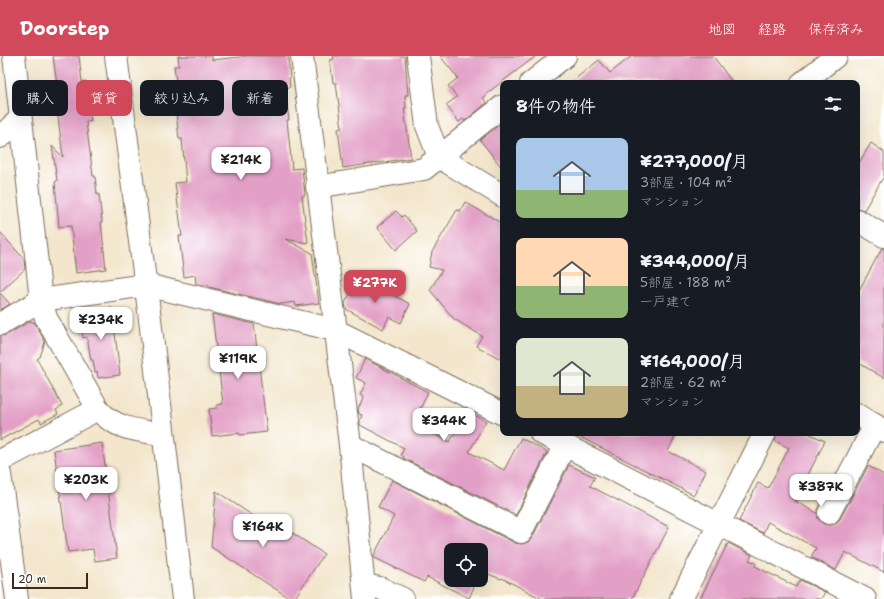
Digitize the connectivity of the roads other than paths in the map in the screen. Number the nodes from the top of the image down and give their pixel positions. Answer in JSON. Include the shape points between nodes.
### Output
{"nodes":[{"id":1,"x":14,"y":56,"type":"edge"},
{"id":2,"x":116,"y":56,"type":"edge"},
{"id":3,"x":302,"y":56,"type":"edge"},
{"id":4,"x":418,"y":56,"type":"edge"},
{"id":5,"x":565,"y":56,"type":"edge"},
{"id":6,"x":836,"y":56,"type":"edge"},
{"id":7,"x":536,"y":80,"type":"edge"},
{"id":8,"x":806,"y":80,"type":"edge"},
{"id":9,"x":500,"y":108,"type":"edge"},
{"id":10,"x":20,"y":119,"type":"junction"},
{"id":11,"x":0,"y":137,"type":"edge"},
{"id":12,"x":439,"y":157,"type":"junction"},
{"id":13,"x":317,"y":187,"type":"junction"},
{"id":14,"x":500,"y":194,"type":"edge"},
{"id":15,"x":860,"y":222,"type":"edge"},
{"id":16,"x":884,"y":236,"type":"edge"},
{"id":17,"x":146,"y":285,"type":"junction"},
{"id":18,"x":41,"y":300,"type":"junction"},
{"id":19,"x":0,"y":324,"type":"edge"},
{"id":20,"x":335,"y":330,"type":"junction"},
{"id":21,"x":98,"y":409,"type":"junction"},
{"id":22,"x":500,"y":412,"type":"edge"},
{"id":23,"x":872,"y":423,"type":"edge"},
{"id":24,"x":163,"y":434,"type":"junction"},
{"id":25,"x":547,"y":436,"type":"edge"},
{"id":26,"x":763,"y":436,"type":"edge"},
{"id":27,"x":350,"y":445,"type":"junction"},
{"id":28,"x":565,"y":445,"type":"junction"},
{"id":29,"x":0,"y":461,"type":"edge"},
{"id":30,"x":0,"y":474,"type":"edge"},
{"id":31,"x":829,"y":513,"type":"dead end"},
{"id":32,"x":718,"y":525,"type":"junction"},
{"id":33,"x":364,"y":592,"type":"edge"},
{"id":34,"x":17,"y":599,"type":"edge"},
{"id":35,"x":183,"y":599,"type":"edge"},
{"id":36,"x":403,"y":599,"type":"edge"},
{"id":37,"x":681,"y":599,"type":"edge"},
{"id":38,"x":865,"y":599,"type":"edge"}],
"edges":[{"from":1,"to":10,"type":"street"},
{"from":2,"to":17,"type":"street"},
{"from":3,"to":13,"type":"street"},
{"from":4,"to":12,"type":"street","via":[[427,126]]},
{"from":5,"to":7,"type":"street"},
{"from":6,"to":8,"type":"street"},
{"from":9,"to":12,"type":"street"},
{"from":10,"to":11,"type":"street"},
{"from":10,"to":18,"type":"street"},
{"from":12,"to":13,"type":"street","via":[[424,169]]},
{"from":12,"to":14,"type":"street"},
{"from":13,"to":20,"type":"street"},
{"from":15,"to":16,"type":"street"},
{"from":17,"to":18,"type":"street"},
{"from":17,"to":20,"type":"street"},
{"from":17,"to":24,"type":"street"},
{"from":18,"to":19,"type":"street"},
{"from":18,"to":21,"type":"street","via":[[46,318]]},
{"from":20,"to":22,"type":"street"},
{"from":20,"to":27,"type":"street"},
{"from":21,"to":24,"type":"street","via":[[119,425]]},
{"from":21,"to":29,"type":"street"},
{"from":23,"to":31,"type":"street"},
{"from":24,"to":35,"type":"street"},
{"from":25,"to":28,"type":"street"},
{"from":26,"to":32,"type":"street"},
{"from":27,"to":28,"type":"street","via":[[521,532]]},
{"from":27,"to":33,"type":"street"},
{"from":28,"to":32,"type":"street"},
{"from":30,"to":34,"type":"street"},
{"from":32,"to":37,"type":"street"},
{"from":32,"to":38,"type":"street"},
{"from":33,"to":36,"type":"street","via":[[380,588]]}]}
